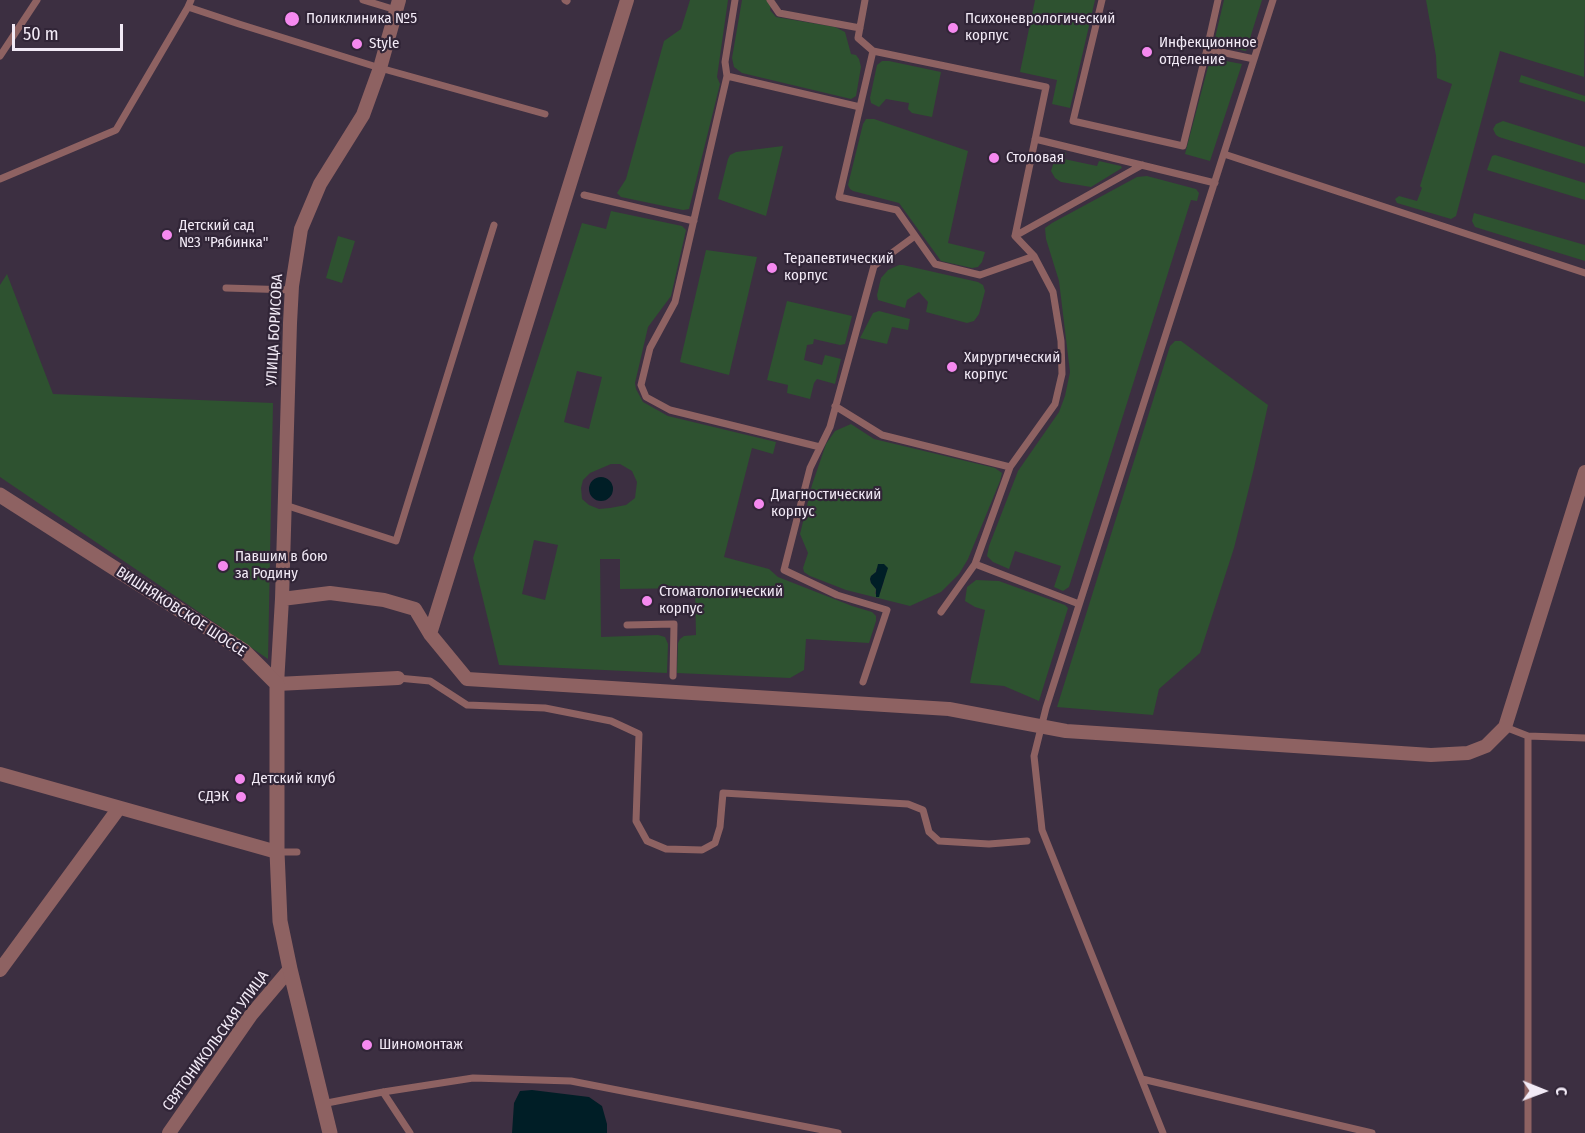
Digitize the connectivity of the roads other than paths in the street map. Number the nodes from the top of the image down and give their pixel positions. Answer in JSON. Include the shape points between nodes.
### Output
{"nodes":[{"id":1,"x":37,"y":0,"type":"edge"},
{"id":2,"x":363,"y":0,"type":"edge"},
{"id":3,"x":627,"y":0,"type":"edge"},
{"id":4,"x":735,"y":0,"type":"edge"},
{"id":5,"x":770,"y":0,"type":"edge"},
{"id":6,"x":865,"y":0,"type":"edge"},
{"id":7,"x":1102,"y":0,"type":"edge"},
{"id":8,"x":1218,"y":0,"type":"edge"},
{"id":9,"x":1273,"y":0,"type":"edge"},
{"id":10,"x":190,"y":4,"type":"edge"},
{"id":11,"x":398,"y":5,"type":"edge"},
{"id":12,"x":860,"y":28,"type":"junction"},
{"id":13,"x":1207,"y":49,"type":"junction"},
{"id":14,"x":873,"y":51,"type":"junction"},
{"id":15,"x":0,"y":56,"type":"edge"},
{"id":16,"x":1254,"y":59,"type":"junction"},
{"id":17,"x":380,"y":68,"type":"junction"},
{"id":18,"x":728,"y":76,"type":"junction"},
{"id":19,"x":860,"y":107,"type":"junction"},
{"id":20,"x":545,"y":114,"type":"dead end"},
{"id":21,"x":1035,"y":138,"type":"junction"},
{"id":22,"x":1224,"y":154,"type":"junction"},
{"id":23,"x":1142,"y":165,"type":"junction"},
{"id":24,"x":0,"y":179,"type":"edge"},
{"id":25,"x":1215,"y":183,"type":"junction"},
{"id":26,"x":584,"y":195,"type":"dead end"},
{"id":27,"x":694,"y":221,"type":"junction"},
{"id":28,"x":494,"y":225,"type":"dead end"},
{"id":29,"x":915,"y":236,"type":"junction"},
{"id":30,"x":1015,"y":236,"type":"junction"},
{"id":31,"x":1034,"y":256,"type":"junction"},
{"id":32,"x":1585,"y":273,"type":"edge"},
{"id":33,"x":226,"y":288,"type":"dead end"},
{"id":34,"x":292,"y":290,"type":"junction"},
{"id":35,"x":835,"y":406,"type":"junction"},
{"id":36,"x":820,"y":447,"type":"junction"},
{"id":37,"x":1010,"y":467,"type":"junction"},
{"id":38,"x":1585,"y":472,"type":"edge"},
{"id":39,"x":0,"y":495,"type":"edge"},
{"id":40,"x":284,"y":504,"type":"junction"},
{"id":41,"x":975,"y":564,"type":"junction"},
{"id":42,"x":282,"y":599,"type":"junction"},
{"id":43,"x":1079,"y":603,"type":"junction"},
{"id":44,"x":941,"y":612,"type":"dead end"},
{"id":45,"x":627,"y":625,"type":"dead end"},
{"id":46,"x":430,"y":634,"type":"junction"},
{"id":47,"x":673,"y":676,"type":"dead end"},
{"id":48,"x":398,"y":678,"type":"joint"},
{"id":49,"x":862,"y":682,"type":"dead end"},
{"id":50,"x":277,"y":684,"type":"junction"},
{"id":51,"x":1040,"y":726,"type":"junction"},
{"id":52,"x":1505,"y":727,"type":"junction"},
{"id":53,"x":1528,"y":735,"type":"junction"},
{"id":54,"x":1585,"y":738,"type":"edge"},
{"id":55,"x":0,"y":774,"type":"edge"},
{"id":56,"x":119,"y":808,"type":"junction"},
{"id":57,"x":1027,"y":841,"type":"dead end"},
{"id":58,"x":277,"y":852,"type":"junction"},
{"id":59,"x":297,"y":852,"type":"dead end"},
{"id":60,"x":290,"y":969,"type":"junction"},
{"id":61,"x":0,"y":970,"type":"edge"},
{"id":62,"x":1142,"y":1079,"type":"junction"},
{"id":63,"x":383,"y":1092,"type":"junction"},
{"id":64,"x":322,"y":1104,"type":"junction"},
{"id":65,"x":169,"y":1133,"type":"edge"},
{"id":66,"x":330,"y":1133,"type":"edge"},
{"id":67,"x":410,"y":1133,"type":"edge"},
{"id":68,"x":838,"y":1133,"type":"edge"},
{"id":69,"x":1163,"y":1133,"type":"edge"},
{"id":70,"x":1372,"y":1133,"type":"edge"},
{"id":71,"x":1528,"y":1133,"type":"edge"}],
"edges":[{"from":1,"to":15,"type":"lane"},
{"from":2,"to":11,"type":"lane"},
{"from":3,"to":46,"type":"street"},
{"from":4,"to":18,"type":"lane","via":[[725,62]]},
{"from":5,"to":12,"type":"lane","via":[[779,13]]},
{"from":6,"to":12,"type":"lane"},
{"from":7,"to":13,"type":"lane","via":[[1074,121],[1183,146]]},
{"from":8,"to":13,"type":"lane"},
{"from":9,"to":16,"type":"lane"},
{"from":10,"to":17,"type":"lane"},
{"from":10,"to":24,"type":"lane","via":[[116,130]]},
{"from":11,"to":17,"type":"street","name":"УЛИЦА БОРИСОВА"},
{"from":12,"to":14,"type":"lane","via":[[858,38]]},
{"from":13,"to":16,"type":"lane"},
{"from":14,"to":19,"type":"lane"},
{"from":14,"to":21,"type":"lane","via":[[1046,87]]},
{"from":16,"to":22,"type":"lane"},
{"from":17,"to":20,"type":"lane"},
{"from":17,"to":34,"type":"street","name":"УЛИЦА БОРИСОВА","via":[[363,115],[320,184],[301,229]]},
{"from":18,"to":19,"type":"lane"},
{"from":18,"to":27,"type":"lane"},
{"from":19,"to":29,"type":"lane","via":[[839,197],[897,210]]},
{"from":21,"to":23,"type":"lane"},
{"from":21,"to":30,"type":"lane"},
{"from":22,"to":25,"type":"lane"},
{"from":22,"to":32,"type":"lane"},
{"from":23,"to":25,"type":"lane"},
{"from":23,"to":30,"type":"lane"},
{"from":25,"to":43,"type":"lane"},
{"from":26,"to":27,"type":"lane"},
{"from":27,"to":36,"type":"lane","via":[[675,302],[650,348],[641,386],[646,397],[670,410]]},
{"from":28,"to":40,"type":"lane","via":[[396,541]]},
{"from":29,"to":31,"type":"lane","via":[[934,264],[980,275]]},
{"from":29,"to":35,"type":"lane","via":[[874,266]]},
{"from":30,"to":31,"type":"lane"},
{"from":31,"to":37,"type":"lane","via":[[1053,292],[1062,374],[1055,404]]},
{"from":33,"to":34,"type":"lane"},
{"from":34,"to":40,"type":"street","name":"УЛИЦА БОРИСОВА"},
{"from":35,"to":36,"type":"lane"},
{"from":35,"to":37,"type":"lane","via":[[882,435]]},
{"from":36,"to":49,"type":"lane","via":[[810,468],[784,570],[837,595],[887,610]]},
{"from":37,"to":41,"type":"lane"},
{"from":38,"to":52,"type":"street"},
{"from":39,"to":50,"type":"street","name":"ВИШНЯКОВСКОЕ ШОССЕ","via":[[244,651]]},
{"from":40,"to":42,"type":"street","name":"УЛИЦА БОРИСОВА"},
{"from":41,"to":43,"type":"lane"},
{"from":41,"to":44,"type":"lane"},
{"from":42,"to":46,"type":"street","via":[[330,593],[384,600],[415,609]]},
{"from":42,"to":50,"type":"street","name":"УЛИЦА БОРИСОВА"},
{"from":43,"to":51,"type":"lane"},
{"from":45,"to":47,"type":"lane","via":[[674,624]]},
{"from":46,"to":51,"type":"street","via":[[467,679],[949,709]]},
{"from":48,"to":50,"type":"street"},
{"from":48,"to":57,"type":"lane","via":[[430,681],[467,705],[545,708],[610,722],[639,734],[636,821],[647,842],[666,849],[702,850],[715,843],[723,793],[908,804],[922,810],[929,832],[939,841]]},
{"from":50,"to":58,"type":"street"},
{"from":51,"to":52,"type":"street","via":[[1066,731],[1431,755],[1468,753],[1486,746]]},
{"from":51,"to":62,"type":"lane","via":[[1034,756],[1042,830]]},
{"from":52,"to":53,"type":"lane"},
{"from":53,"to":54,"type":"lane"},
{"from":53,"to":71,"type":"lane"},
{"from":55,"to":56,"type":"street"},
{"from":56,"to":58,"type":"street"},
{"from":56,"to":61,"type":"street"},
{"from":58,"to":59,"type":"lane"},
{"from":58,"to":60,"type":"street","via":[[280,921]]},
{"from":60,"to":64,"type":"street"},
{"from":60,"to":65,"type":"street","name":"СВЯТОНИКОЛЬСКАЯ УЛИЦА","via":[[251,1015]]},
{"from":62,"to":69,"type":"lane"},
{"from":62,"to":70,"type":"lane"},
{"from":63,"to":64,"type":"lane"},
{"from":63,"to":67,"type":"lane"},
{"from":63,"to":68,"type":"lane","via":[[473,1078],[571,1081]]},
{"from":64,"to":66,"type":"street"}]}
